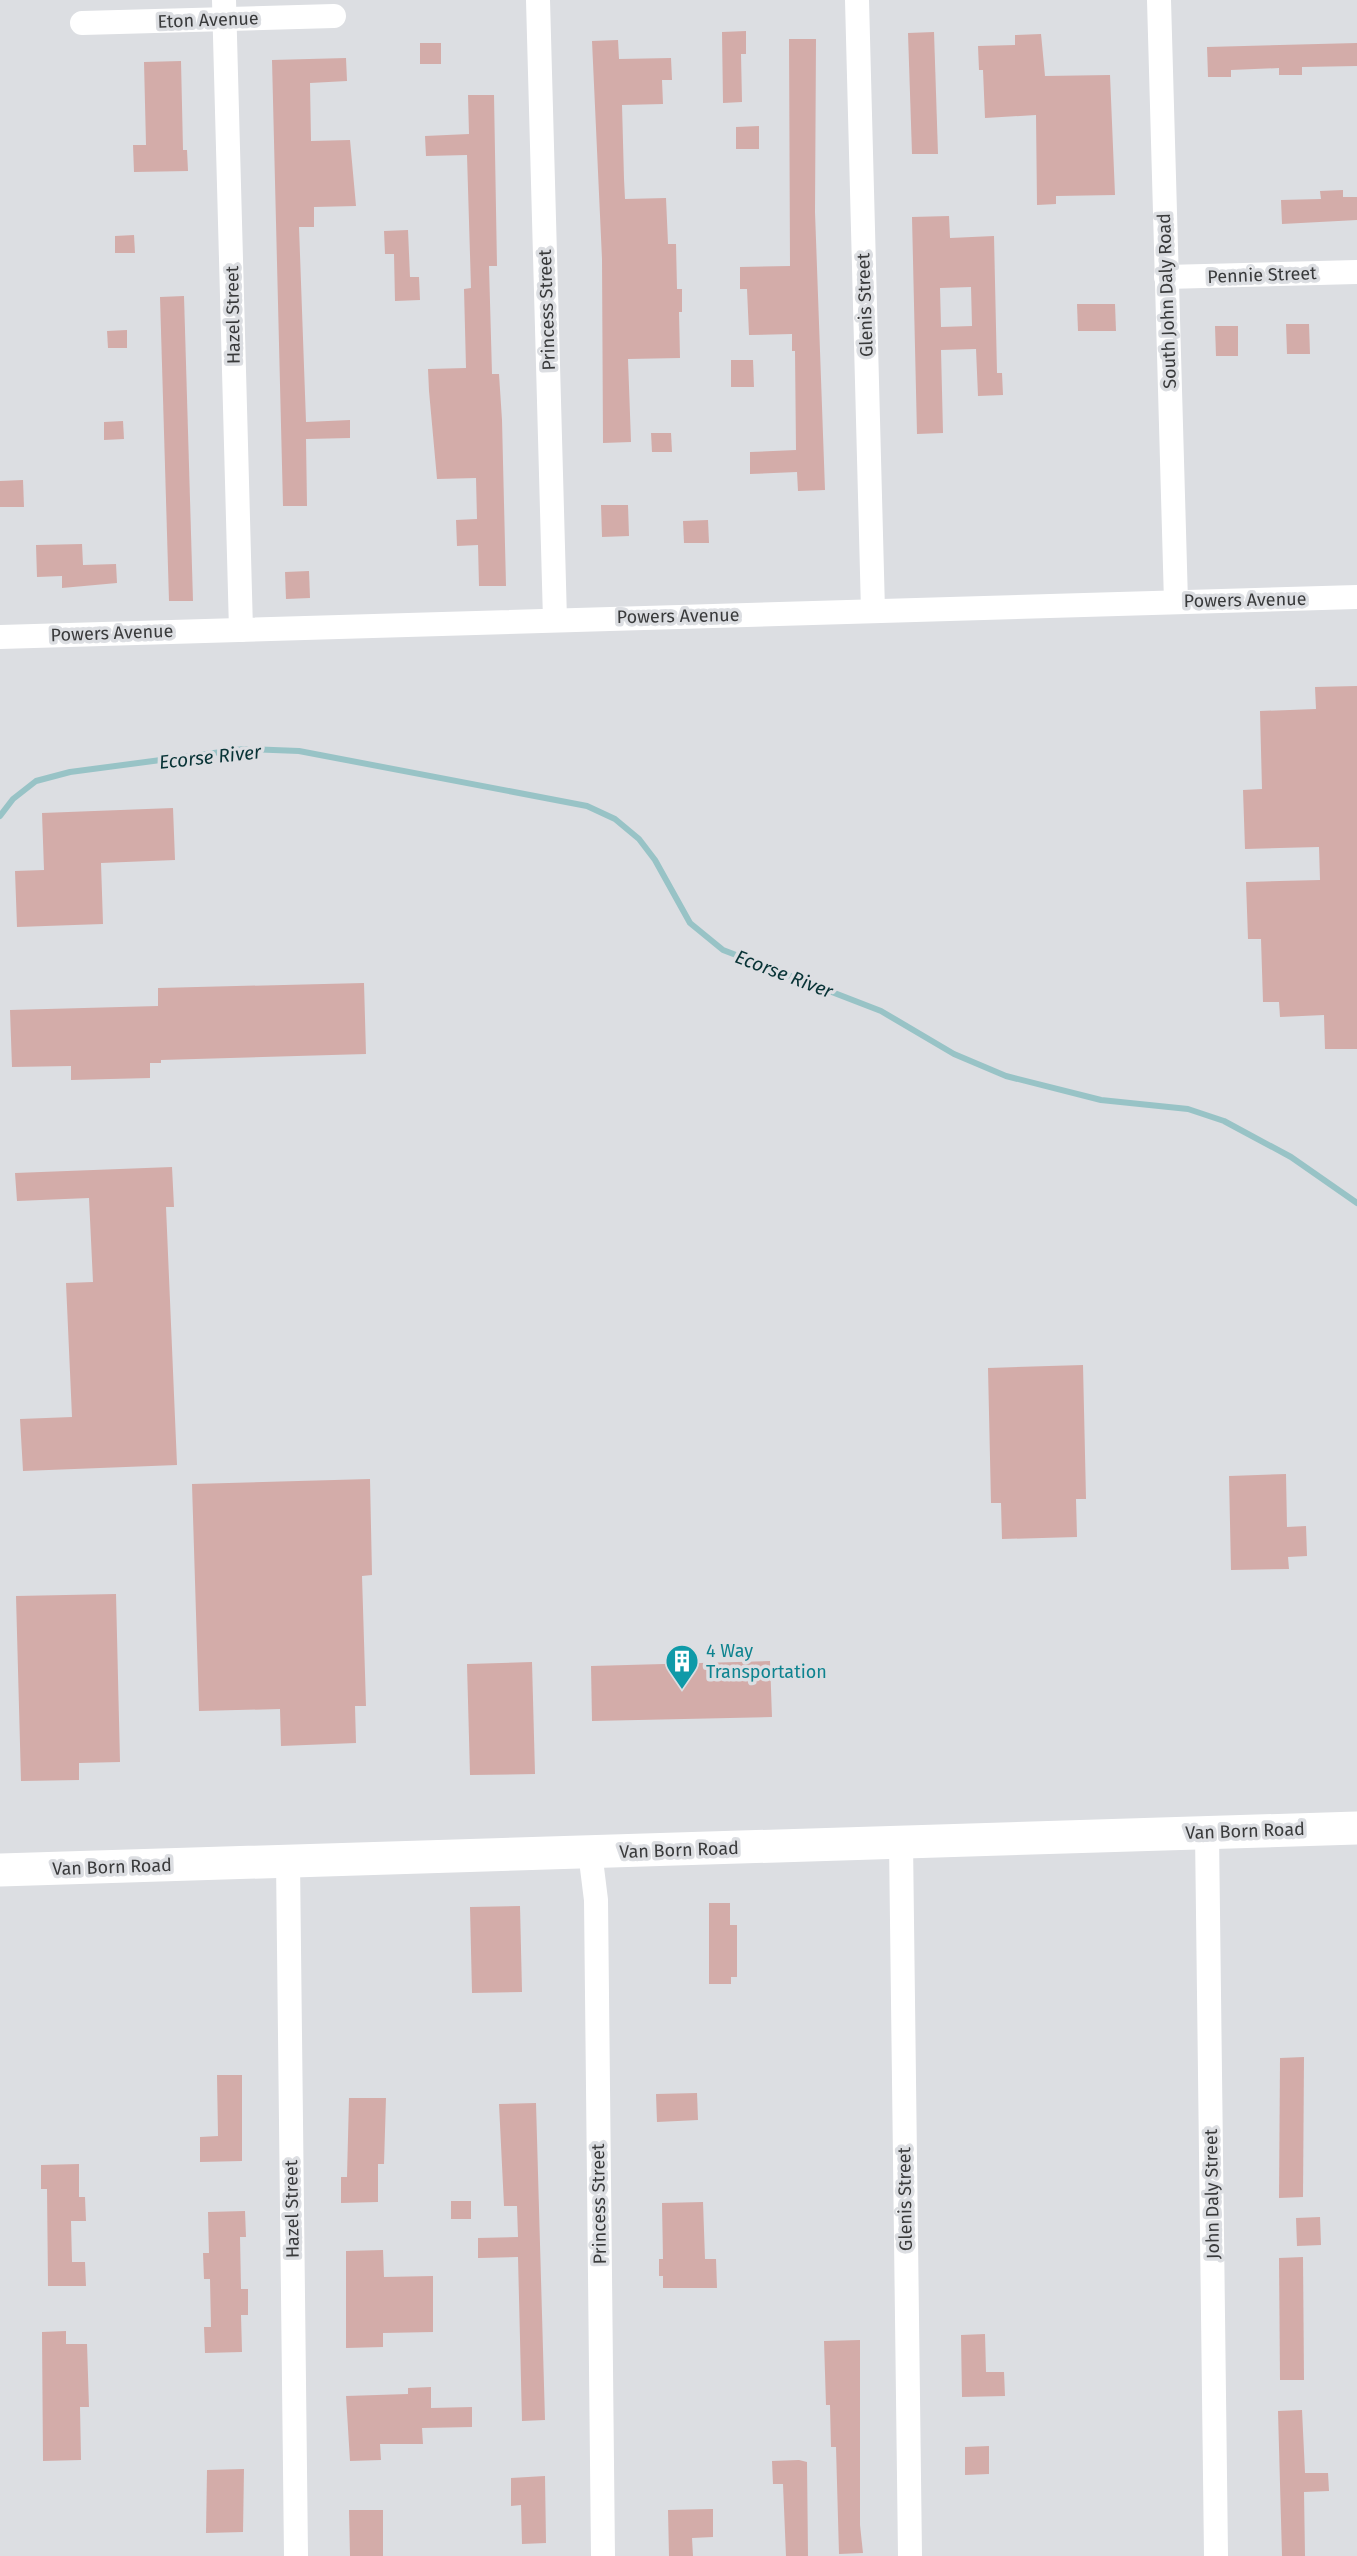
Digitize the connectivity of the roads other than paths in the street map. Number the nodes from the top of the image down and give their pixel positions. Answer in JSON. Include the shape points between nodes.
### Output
{"nodes":[{"id":1,"x":538,"y":0,"type":"edge"},
{"id":2,"x":857,"y":0,"type":"edge"},
{"id":3,"x":1159,"y":0,"type":"edge"},
{"id":4,"x":224,"y":10,"type":"edge"},
{"id":5,"x":334,"y":16,"type":"dead end"},
{"id":6,"x":82,"y":23,"type":"dead end"},
{"id":7,"x":1357,"y":272,"type":"edge"},
{"id":8,"x":1167,"y":277,"type":"junction"},
{"id":9,"x":1357,"y":597,"type":"edge"},
{"id":10,"x":1175,"y":602,"type":"junction"},
{"id":11,"x":873,"y":611,"type":"junction"},
{"id":12,"x":555,"y":620,"type":"junction"},
{"id":13,"x":241,"y":630,"type":"junction"},
{"id":14,"x":0,"y":637,"type":"edge"},
{"id":15,"x":1357,"y":1828,"type":"edge"},
{"id":16,"x":1207,"y":1833,"type":"junction"},
{"id":17,"x":901,"y":1842,"type":"junction"},
{"id":18,"x":590,"y":1852,"type":"junction"},
{"id":19,"x":288,"y":1861,"type":"junction"},
{"id":20,"x":0,"y":1870,"type":"edge"},
{"id":21,"x":296,"y":2556,"type":"edge"},
{"id":22,"x":603,"y":2556,"type":"edge"},
{"id":23,"x":910,"y":2556,"type":"edge"},
{"id":24,"x":1216,"y":2556,"type":"edge"}],
"edges":[{"from":1,"to":12,"type":"street","name":"Princess Street"},
{"from":2,"to":11,"type":"street","name":"Glenis Street"},
{"from":3,"to":8,"type":"street","name":"South John Daly Road"},
{"from":4,"to":5,"type":"street","name":"Eton Avenue"},
{"from":4,"to":6,"type":"street","name":"Eton Avenue"},
{"from":4,"to":13,"type":"street","name":"Hazel Street"},
{"from":7,"to":8,"type":"street","name":"Pennie Street"},
{"from":8,"to":10,"type":"street","name":"South John Daly Road"},
{"from":9,"to":10,"type":"street","name":"Powers Avenue"},
{"from":10,"to":11,"type":"street","name":"Powers Avenue"},
{"from":11,"to":12,"type":"street","name":"Powers Avenue"},
{"from":12,"to":13,"type":"street","name":"Powers Avenue"},
{"from":13,"to":14,"type":"street","name":"Powers Avenue"},
{"from":15,"to":16,"type":"main road","name":"Van Born Road"},
{"from":16,"to":17,"type":"main road","name":"Van Born Road"},
{"from":16,"to":24,"type":"street","name":"John Daly Street"},
{"from":17,"to":18,"type":"main road","name":"Van Born Road"},
{"from":17,"to":23,"type":"street","name":"Glenis Street"},
{"from":18,"to":19,"type":"main road","name":"Van Born Road"},
{"from":18,"to":22,"type":"street","name":"Princess Street","via":[[596,1900]]},
{"from":19,"to":20,"type":"main road","name":"Van Born Road"},
{"from":19,"to":21,"type":"street","name":"Hazel Street"}]}
